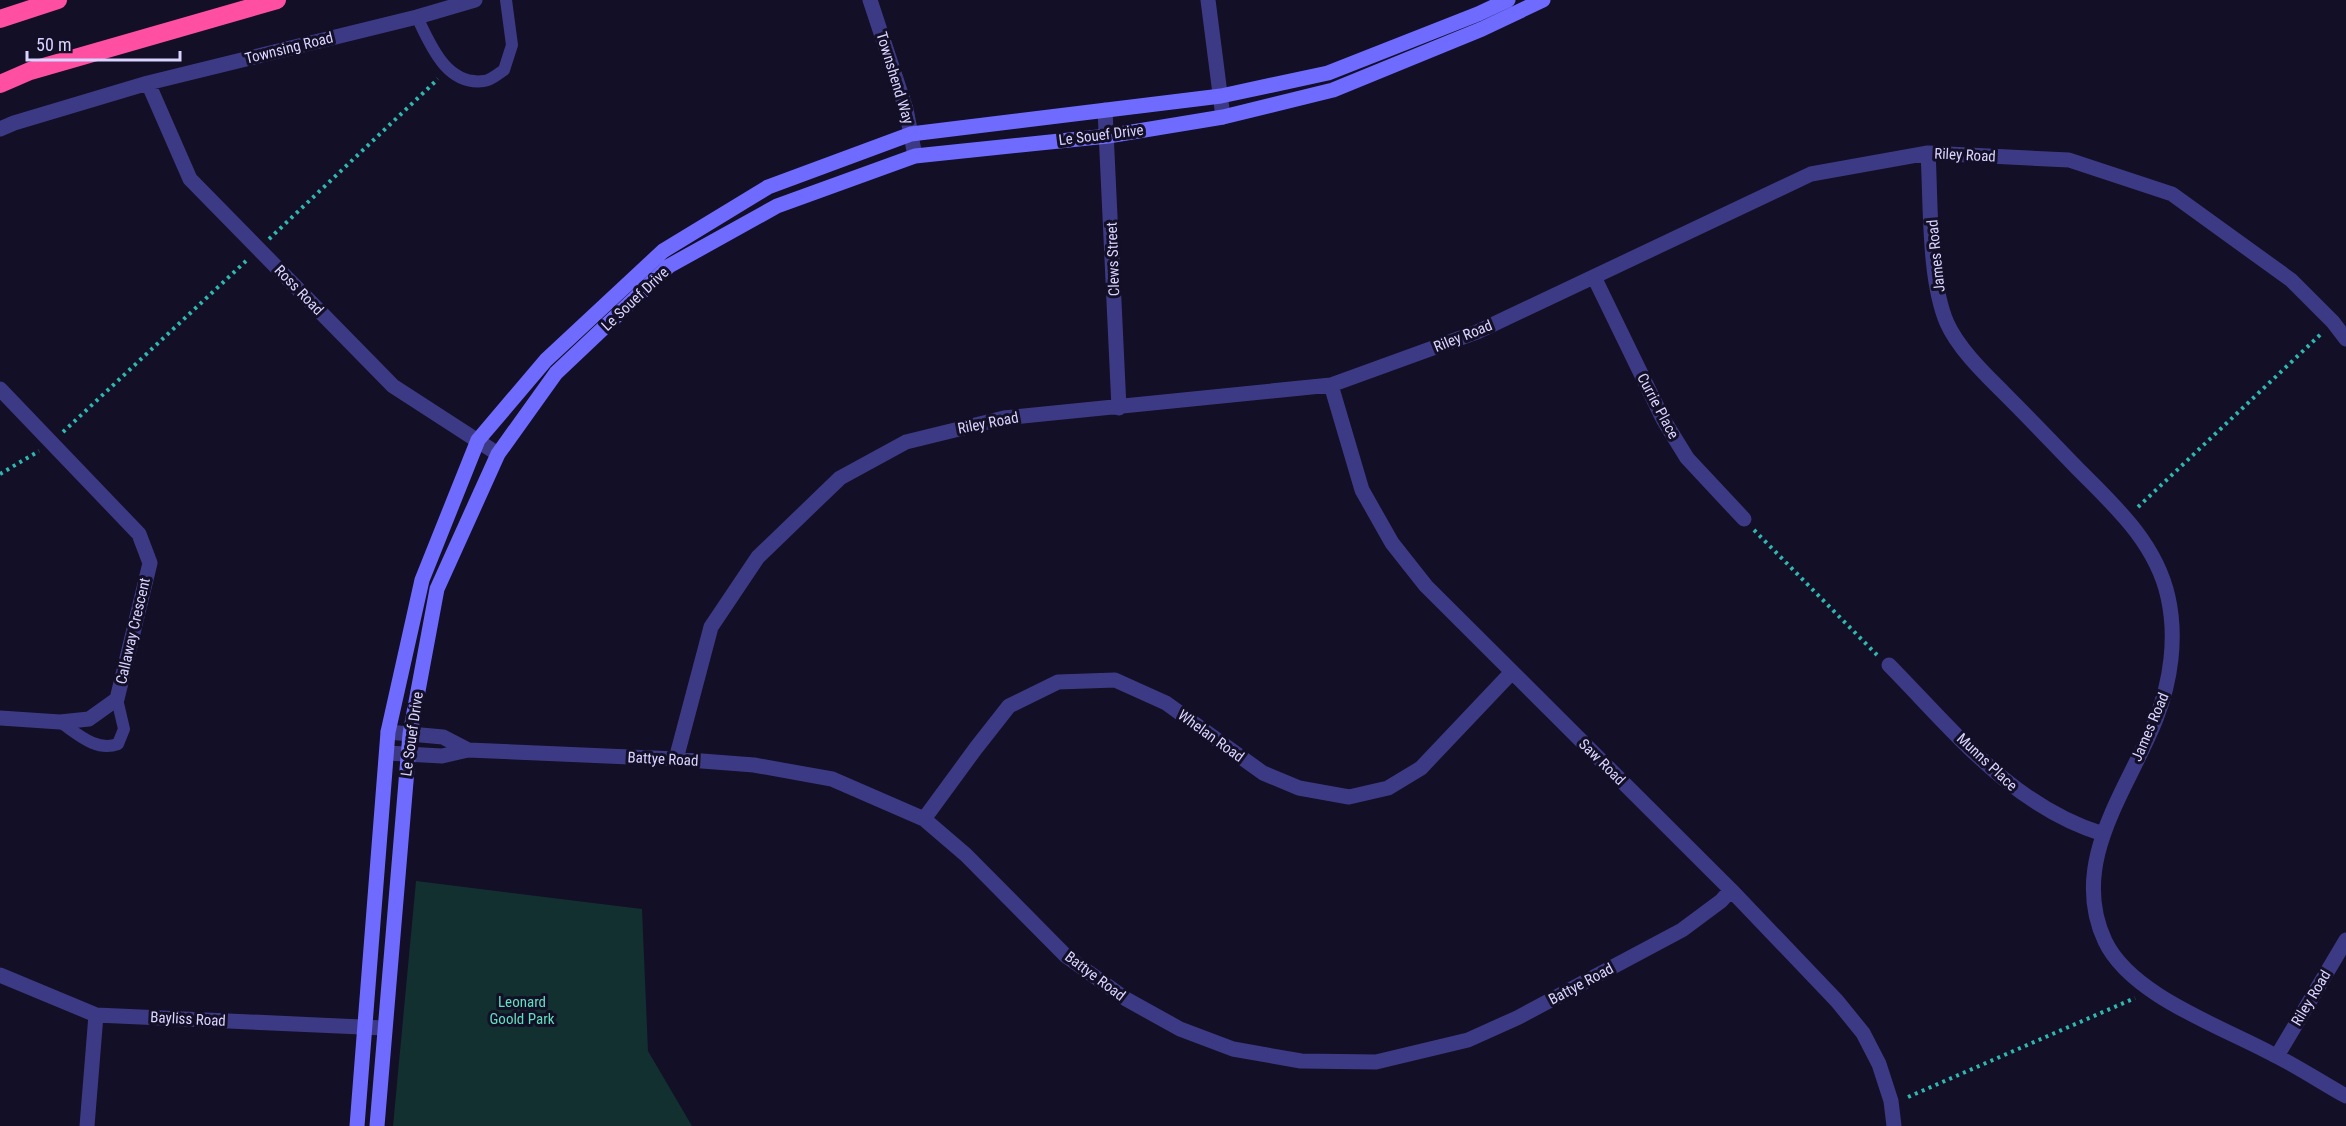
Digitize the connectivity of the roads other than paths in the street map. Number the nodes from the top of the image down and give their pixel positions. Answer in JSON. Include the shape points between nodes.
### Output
{"nodes":[{"id":1,"x":58,"y":0,"type":"edge"},
{"id":2,"x":277,"y":0,"type":"edge"},
{"id":3,"x":475,"y":0,"type":"edge"},
{"id":4,"x":506,"y":0,"type":"edge"},
{"id":5,"x":870,"y":0,"type":"edge"},
{"id":6,"x":1208,"y":0,"type":"edge"},
{"id":7,"x":1508,"y":0,"type":"edge"},
{"id":8,"x":1543,"y":0,"type":"edge"},
{"id":9,"x":417,"y":16,"type":"junction"},
{"id":10,"x":0,"y":20,"type":"edge"},
{"id":11,"x":148,"y":82,"type":"junction"},
{"id":12,"x":0,"y":84,"type":"edge"},
{"id":13,"x":1221,"y":96,"type":"junction"},
{"id":14,"x":1106,"y":110,"type":"junction"},
{"id":15,"x":1224,"y":117,"type":"junction"},
{"id":16,"x":0,"y":129,"type":"edge"},
{"id":17,"x":911,"y":134,"type":"junction"},
{"id":18,"x":1108,"y":136,"type":"junction"},
{"id":19,"x":1928,"y":153,"type":"junction"},
{"id":20,"x":915,"y":156,"type":"junction"},
{"id":21,"x":1594,"y":277,"type":"junction"},
{"id":22,"x":2346,"y":339,"type":"edge"},
{"id":23,"x":1331,"y":385,"type":"junction"},
{"id":24,"x":0,"y":389,"type":"edge"},
{"id":25,"x":1119,"y":408,"type":"junction"},
{"id":26,"x":478,"y":440,"type":"junction"},
{"id":27,"x":498,"y":454,"type":"junction"},
{"id":28,"x":1744,"y":519,"type":"road end"},
{"id":29,"x":1889,"y":665,"type":"road end"},
{"id":30,"x":1512,"y":672,"type":"junction"},
{"id":31,"x":117,"y":699,"type":"junction"},
{"id":32,"x":0,"y":718,"type":"edge"},
{"id":33,"x":60,"y":722,"type":"junction"},
{"id":34,"x":388,"y":732,"type":"junction"},
{"id":35,"x":410,"y":734,"type":"junction"},
{"id":36,"x":468,"y":750,"type":"junction"},
{"id":37,"x":387,"y":753,"type":"junction"},
{"id":38,"x":408,"y":755,"type":"junction"},
{"id":39,"x":676,"y":759,"type":"junction"},
{"id":40,"x":924,"y":819,"type":"junction"},
{"id":41,"x":2103,"y":834,"type":"junction"},
{"id":42,"x":1731,"y":890,"type":"junction"},
{"id":43,"x":2346,"y":939,"type":"edge"},
{"id":44,"x":0,"y":975,"type":"edge"},
{"id":45,"x":96,"y":1015,"type":"junction"},
{"id":46,"x":364,"y":1028,"type":"junction"},
{"id":47,"x":384,"y":1028,"type":"junction"},
{"id":48,"x":2277,"y":1056,"type":"junction"},
{"id":49,"x":2346,"y":1096,"type":"edge"},
{"id":50,"x":87,"y":1126,"type":"edge"},
{"id":51,"x":357,"y":1126,"type":"edge"},
{"id":52,"x":377,"y":1126,"type":"edge"},
{"id":53,"x":1894,"y":1126,"type":"edge"}],
"edges":[{"from":1,"to":10,"type":"highway"},
{"from":2,"to":12,"type":"highway","via":[[30,71]]},
{"from":3,"to":9,"type":"street","name":"Townsing Road"},
{"from":4,"to":9,"type":"lane","via":[[512,45],[504,70],[486,82],[466,80],[447,70]]},
{"from":5,"to":17,"type":"street","name":"Townshend Way"},
{"from":6,"to":13,"type":"street"},
{"from":7,"to":13,"type":"street","name":"Le Souef Drive","via":[[1328,73]]},
{"from":8,"to":15,"type":"street","name":"Le Souef Drive","via":[[1333,90]]},
{"from":9,"to":11,"type":"street","name":"Townsing Road"},
{"from":11,"to":16,"type":"street","name":"Townsing Road"},
{"from":11,"to":26,"type":"street","name":"Ross Road","via":[[190,178],[393,386]]},
{"from":13,"to":14,"type":"street","name":"Le Souef Drive"},
{"from":13,"to":15,"type":"street"},
{"from":14,"to":17,"type":"street","name":"Le Souef Drive"},
{"from":14,"to":18,"type":"street","name":"Clews Street"},
{"from":15,"to":18,"type":"street","name":"Le Souef Drive"},
{"from":17,"to":20,"type":"street","name":"Townshend Way"},
{"from":17,"to":26,"type":"street","name":"Le Souef Drive","via":[[768,187],[663,251],[546,360]]},
{"from":18,"to":20,"type":"street","name":"Le Souef Drive"},
{"from":18,"to":25,"type":"street","name":"Clews Street"},
{"from":19,"to":21,"type":"street","name":"Riley Road","via":[[1811,174]]},
{"from":19,"to":22,"type":"street","name":"Riley Road","via":[[2069,160],[2172,194],[2291,280]]},
{"from":19,"to":41,"type":"street","name":"James Road","via":[[1936,288],[1948,325],[1975,364],[2127,518],[2150,550],[2168,596],[2173,647],[2167,686],[2156,719]]},
{"from":20,"to":27,"type":"street","name":"Le Souef Drive","via":[[777,206],[669,266],[556,373]]},
{"from":21,"to":23,"type":"street","name":"Riley Road","via":[[1477,332]]},
{"from":21,"to":28,"type":"street","name":"Currie Place","via":[[1663,419],[1687,458]]},
{"from":23,"to":25,"type":"street","name":"Riley Road"},
{"from":23,"to":30,"type":"street","name":"Saw Road","via":[[1362,490],[1392,543],[1426,586]]},
{"from":24,"to":31,"type":"street","name":"Callaway Crescent","via":[[139,534],[150,563]]},
{"from":25,"to":39,"type":"street","name":"Riley Road","via":[[1004,418],[906,442],[840,478],[758,557],[711,627]]},
{"from":26,"to":27,"type":"street","name":"Ross Road"},
{"from":26,"to":34,"type":"street","name":"Le Souef Drive","via":[[422,580]]},
{"from":27,"to":35,"type":"street","name":"Le Souef Drive","via":[[437,589]]},
{"from":29,"to":41,"type":"street","name":"Munns Place","via":[[1998,775],[2031,801],[2065,820]]},
{"from":30,"to":40,"type":"street","name":"Whelan Road","via":[[1421,768],[1388,788],[1349,797],[1299,788],[1263,773],[1166,703],[1115,680],[1058,682],[1009,706]]},
{"from":30,"to":42,"type":"street","name":"Saw Road"},
{"from":31,"to":33,"type":"street","name":"Callaway Crescent","via":[[89,719]]},
{"from":31,"to":33,"type":"lane","via":[[124,729],[118,744],[106,748],[92,744]]},
{"from":32,"to":33,"type":"street","name":"Callaway Crescent"},
{"from":34,"to":35,"type":"street","name":"Battye Road"},
{"from":34,"to":37,"type":"street","name":"Le Souef Drive"},
{"from":35,"to":36,"type":"street","name":"Battye Road","via":[[443,737]]},
{"from":35,"to":38,"type":"street","name":"Le Souef Drive"},
{"from":36,"to":38,"type":"street","name":"Battye Road","via":[[442,756]]},
{"from":36,"to":39,"type":"street","name":"Battye Road"},
{"from":37,"to":38,"type":"street","name":"Battye Road"},
{"from":37,"to":46,"type":"street","name":"Le Souef Drive"},
{"from":38,"to":47,"type":"street","name":"Le Souef Drive"},
{"from":39,"to":40,"type":"street","name":"Battye Road","via":[[754,765],[832,778]]},
{"from":40,"to":42,"type":"street","name":"Battye Road","via":[[966,855],[1066,956],[1126,999],[1180,1029],[1233,1049],[1301,1061],[1376,1062],[1468,1040],[1682,930]]},
{"from":41,"to":48,"type":"street","name":"James Road","via":[[2094,869],[2093,906],[2106,943],[2129,973],[2176,1006]]},
{"from":42,"to":53,"type":"street","name":"Saw Road","via":[[1863,1033],[1879,1064]]},
{"from":43,"to":48,"type":"street","name":"Riley Road"},
{"from":44,"to":45,"type":"street","name":"Bayliss Road"},
{"from":45,"to":46,"type":"street","name":"Bayliss Road"},
{"from":45,"to":50,"type":"street"},
{"from":46,"to":47,"type":"street","name":"Bayliss Road"},
{"from":46,"to":51,"type":"street","name":"Le Souef Drive"},
{"from":47,"to":52,"type":"street","name":"Le Souef Drive"},
{"from":48,"to":49,"type":"street","name":"James Road"}]}
